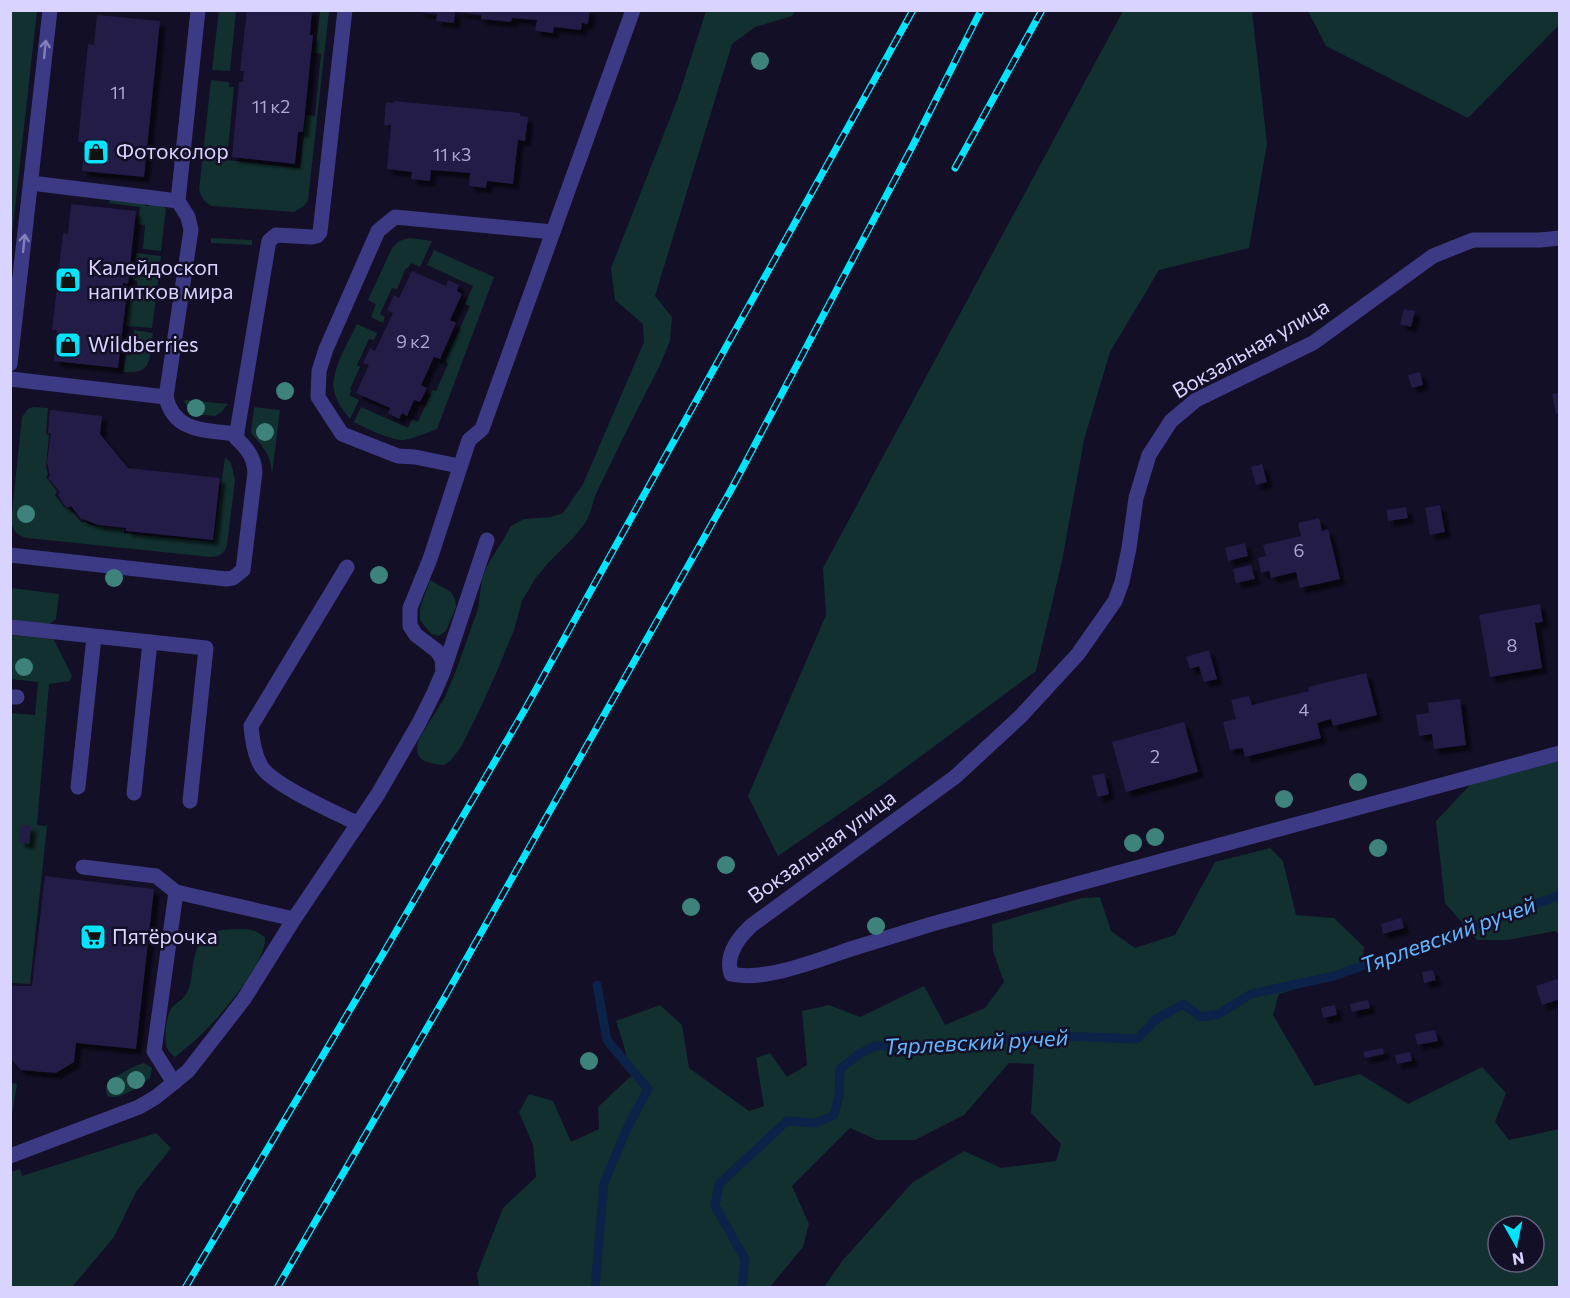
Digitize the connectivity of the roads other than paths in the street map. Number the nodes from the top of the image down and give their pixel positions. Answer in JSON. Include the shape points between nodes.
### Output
{"nodes":[{"id":1,"x":50,"y":10,"type":"edge"},
{"id":2,"x":198,"y":10,"type":"edge"},
{"id":3,"x":345,"y":10,"type":"edge"},
{"id":4,"x":633,"y":10,"type":"edge"},
{"id":5,"x":31,"y":183,"type":"junction"},
{"id":6,"x":178,"y":201,"type":"junction"},
{"id":7,"x":553,"y":232,"type":"junction"},
{"id":8,"x":1560,"y":238,"type":"edge"},
{"id":9,"x":12,"y":339,"type":"edge"},
{"id":10,"x":10,"y":364,"type":"edge"},
{"id":11,"x":10,"y":379,"type":"edge"},
{"id":12,"x":166,"y":397,"type":"junction"},
{"id":13,"x":237,"y":434,"type":"junction"},
{"id":14,"x":459,"y":466,"type":"junction"},
{"id":15,"x":487,"y":540,"type":"dead end"},
{"id":16,"x":10,"y":555,"type":"edge"},
{"id":17,"x":347,"y":567,"type":"dead end"},
{"id":18,"x":10,"y":627,"type":"edge"},
{"id":19,"x":94,"y":636,"type":"junction"},
{"id":20,"x":150,"y":642,"type":"junction"},
{"id":21,"x":443,"y":672,"type":"junction"},
{"id":22,"x":1560,"y":753,"type":"edge"},
{"id":23,"x":78,"y":787,"type":"dead end"},
{"id":24,"x":134,"y":793,"type":"dead end"},
{"id":25,"x":190,"y":801,"type":"dead end"},
{"id":26,"x":358,"y":824,"type":"junction"},
{"id":27,"x":83,"y":867,"type":"dead end"},
{"id":28,"x":176,"y":892,"type":"junction"},
{"id":29,"x":294,"y":920,"type":"junction"},
{"id":30,"x":174,"y":1083,"type":"junction"},
{"id":31,"x":10,"y":1156,"type":"edge"}],
"edges":[{"from":5,"to":1,"type":"street","one_way":true},
{"from":2,"to":6,"type":"street"},
{"from":3,"to":13,"type":"street","via":[[320,232],[312,237],[276,235],[269,241]]},
{"from":4,"to":7,"type":"street"},
{"from":5,"to":6,"type":"street"},
{"from":9,"to":5,"type":"street","one_way":true},
{"from":6,"to":12,"type":"street","via":[[191,230]]},
{"from":7,"to":14,"type":"street","via":[[482,429],[469,440]]},
{"from":7,"to":14,"type":"street","via":[[394,217],[378,231],[326,349],[319,371],[318,397],[342,434],[398,456]]},
{"from":8,"to":22,"type":"street","name":"Вокзальная улица","via":[[1473,240],[1433,256],[1313,343],[1196,400],[1171,421],[1149,455],[1115,602],[1078,654],[1021,716],[955,777],[752,925],[741,935],[729,967],[731,974],[737,975],[792,968],[893,935],[1225,842]]},
{"from":9,"to":10,"type":"street"},
{"from":11,"to":12,"type":"street"},
{"from":12,"to":13,"type":"street","via":[[172,413],[188,426]]},
{"from":13,"to":16,"type":"street","via":[[252,458],[255,472],[245,563],[233,578]]},
{"from":14,"to":21,"type":"street","via":[[410,608],[410,626],[437,651]]},
{"from":15,"to":21,"type":"street"},
{"from":17,"to":26,"type":"street","via":[[251,726],[253,746],[262,768],[280,784]]},
{"from":18,"to":19,"type":"street"},
{"from":19,"to":20,"type":"street"},
{"from":19,"to":23,"type":"street"},
{"from":20,"to":24,"type":"street"},
{"from":20,"to":25,"type":"street","via":[[206,648]]},
{"from":21,"to":26,"type":"street","via":[[419,723]]},
{"from":26,"to":29,"type":"street"},
{"from":27,"to":28,"type":"street","via":[[156,876]]},
{"from":28,"to":29,"type":"street"},
{"from":28,"to":30,"type":"street","via":[[154,1051]]},
{"from":29,"to":30,"type":"street","via":[[244,999],[204,1053]]},
{"from":30,"to":31,"type":"street","via":[[139,1107]]}]}
